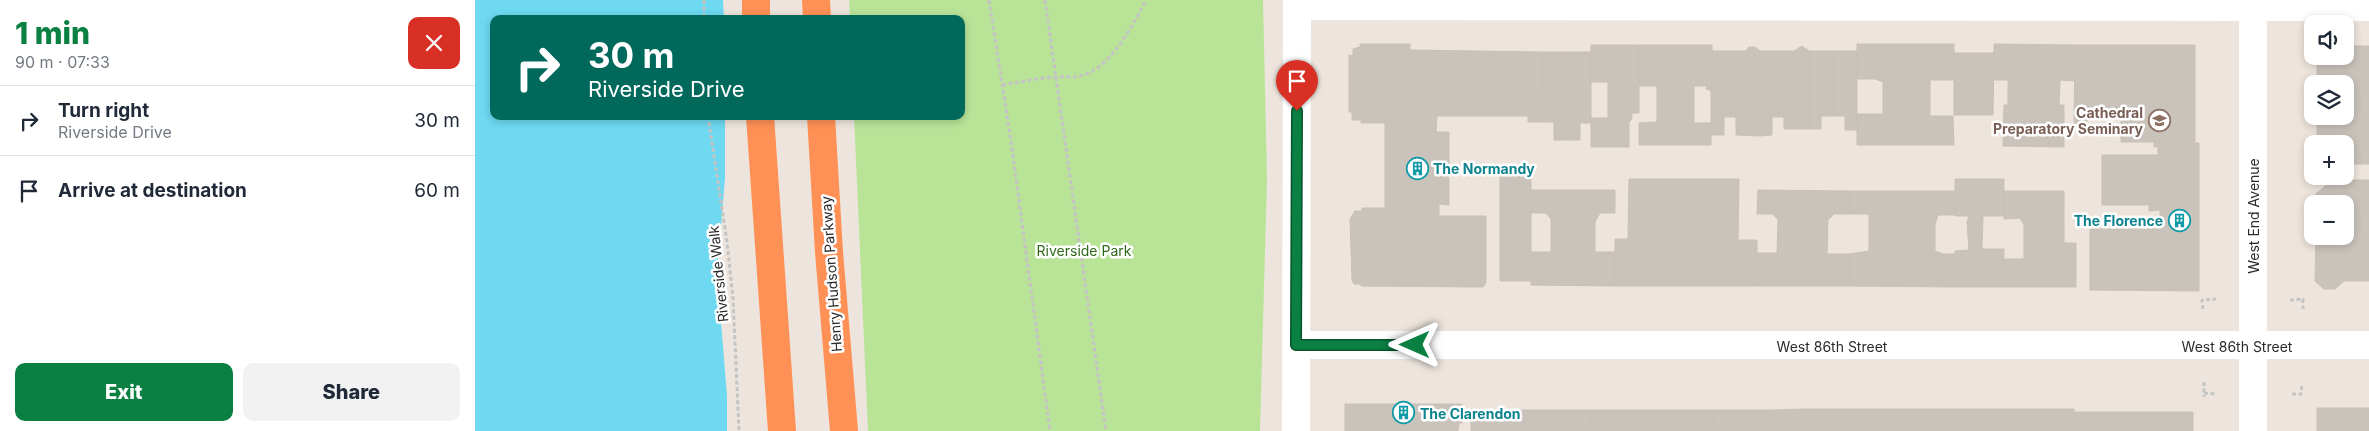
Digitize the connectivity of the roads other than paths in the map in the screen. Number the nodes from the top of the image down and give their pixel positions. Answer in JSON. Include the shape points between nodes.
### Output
{"nodes":[{"id":1,"x":756,"y":0,"type":"edge"},
{"id":2,"x":816,"y":0,"type":"edge"},
{"id":3,"x":1297,"y":3,"type":"edge"},
{"id":4,"x":2253,"y":3,"type":"edge"},
{"id":5,"x":2369,"y":8,"type":"edge"},
{"id":6,"x":756,"y":15,"type":"edge"},
{"id":7,"x":817,"y":15,"type":"edge"},
{"id":8,"x":760,"y":120,"type":"edge"},
{"id":9,"x":821,"y":120,"type":"edge"},
{"id":10,"x":1296,"y":345,"type":"junction"},
{"id":11,"x":2369,"y":345,"type":"edge"},
{"id":12,"x":2252,"y":346,"type":"junction"},
{"id":13,"x":782,"y":431,"type":"edge"},
{"id":14,"x":844,"y":431,"type":"edge"},
{"id":15,"x":1297,"y":431,"type":"edge"},
{"id":16,"x":2253,"y":431,"type":"edge"}],
"edges":[{"from":1,"to":6,"type":"highway"},
{"from":2,"to":7,"type":"highway"},
{"from":3,"to":4,"type":"street"},
{"from":3,"to":10,"type":"street"},
{"from":4,"to":5,"type":"street"},
{"from":4,"to":12,"type":"street","name":"West End Avenue"},
{"from":8,"to":13,"type":"highway"},
{"from":9,"to":14,"type":"highway","name":"Henry Hudson Parkway"},
{"from":10,"to":12,"type":"street","name":"West 86th Street"},
{"from":10,"to":15,"type":"street"},
{"from":11,"to":12,"type":"street","name":"West 86th Street"},
{"from":12,"to":16,"type":"street","name":"West End Avenue"}]}
